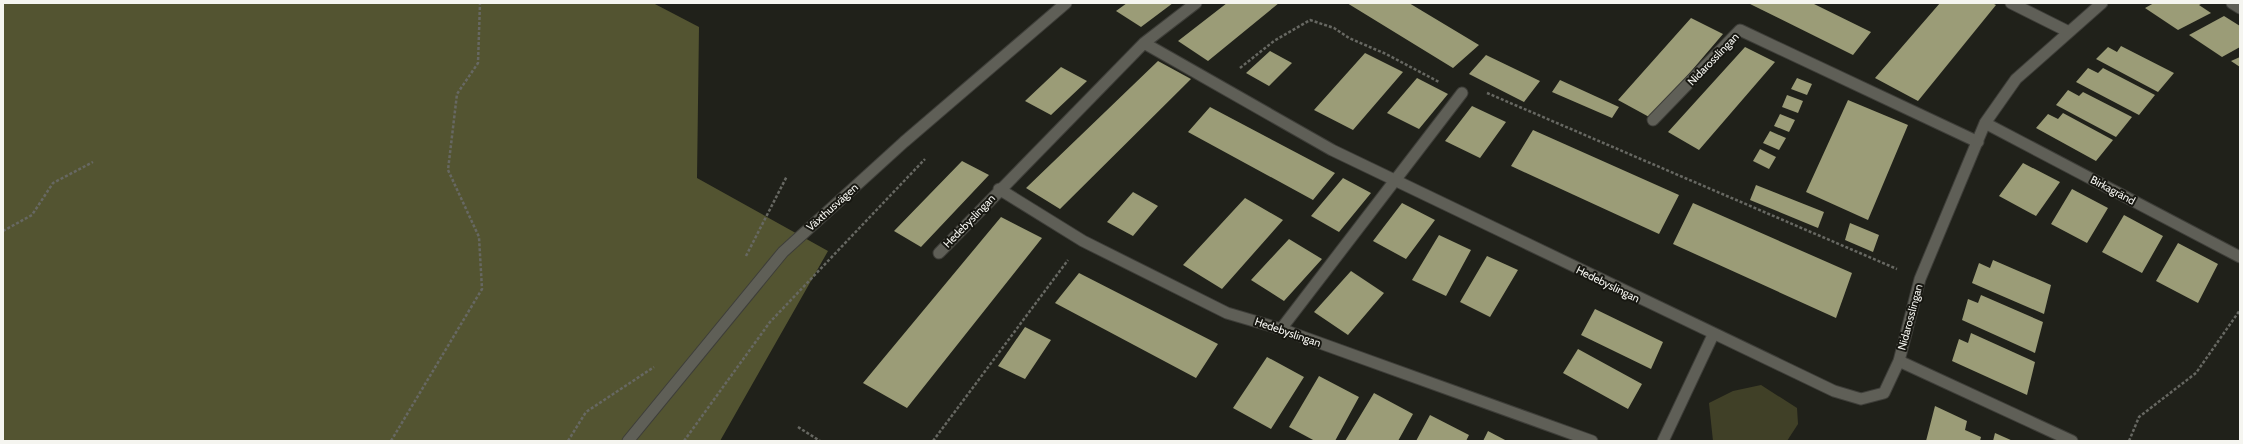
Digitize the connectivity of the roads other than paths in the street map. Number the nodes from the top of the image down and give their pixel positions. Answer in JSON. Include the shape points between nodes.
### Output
{"nodes":[{"id":1,"x":1066,"y":3,"type":"edge"},
{"id":2,"x":1196,"y":3,"type":"edge"},
{"id":3,"x":2011,"y":3,"type":"edge"},
{"id":4,"x":2102,"y":3,"type":"edge"},
{"id":5,"x":2232,"y":3,"type":"edge"},
{"id":6,"x":2240,"y":8,"type":"edge"},
{"id":7,"x":2069,"y":32,"type":"junction"},
{"id":8,"x":1144,"y":43,"type":"junction"},
{"id":9,"x":1462,"y":93,"type":"road end"},
{"id":10,"x":1653,"y":120,"type":"dead end"},
{"id":11,"x":1985,"y":123,"type":"junction"},
{"id":12,"x":1978,"y":142,"type":"junction"},
{"id":13,"x":1395,"y":182,"type":"junction"},
{"id":14,"x":999,"y":189,"type":"junction"},
{"id":15,"x":939,"y":253,"type":"dead end"},
{"id":16,"x":2240,"y":257,"type":"edge"},
{"id":17,"x":1281,"y":329,"type":"junction"},
{"id":18,"x":1713,"y":335,"type":"junction"},
{"id":19,"x":1899,"y":360,"type":"junction"},
{"id":20,"x":628,"y":441,"type":"edge"},
{"id":21,"x":1592,"y":441,"type":"edge"},
{"id":22,"x":1663,"y":441,"type":"edge"},
{"id":23,"x":2072,"y":441,"type":"edge"}],
"edges":[{"from":1,"to":20,"type":"street","name":"Växthusvägen","via":[[904,142],[783,252]]},
{"from":2,"to":8,"type":"street","name":"Hedebyslingan"},
{"from":3,"to":7,"type":"street"},
{"from":4,"to":7,"type":"street","name":"Nidarosslingan"},
{"from":5,"to":6,"type":"street"},
{"from":7,"to":11,"type":"street","name":"Nidarosslingan","via":[[2016,79]]},
{"from":8,"to":13,"type":"street","name":"Hedebyslingan","via":[[1332,150]]},
{"from":8,"to":14,"type":"street","name":"Hedebyslingan"},
{"from":9,"to":13,"type":"street"},
{"from":10,"to":12,"type":"street","name":"Nidarosslingan","via":[[1740,30]]},
{"from":11,"to":12,"type":"street","name":"Nidarosslingan"},
{"from":11,"to":16,"type":"street","name":"Birkagränd"},
{"from":12,"to":19,"type":"street","name":"Nidarosslingan","via":[[1920,279]]},
{"from":13,"to":17,"type":"street"},
{"from":13,"to":18,"type":"street","name":"Hedebyslingan"},
{"from":14,"to":15,"type":"street","name":"Hedebyslingan"},
{"from":14,"to":17,"type":"street","name":"Hedebyslingan","via":[[1083,241],[1227,313]]},
{"from":17,"to":21,"type":"street","name":"Hedebyslingan"},
{"from":18,"to":19,"type":"street","name":"Hedebyslingan","via":[[1834,392],[1861,399],[1884,393]]},
{"from":18,"to":22,"type":"street"},
{"from":19,"to":23,"type":"street","name":"Nidarosslingan"}]}
